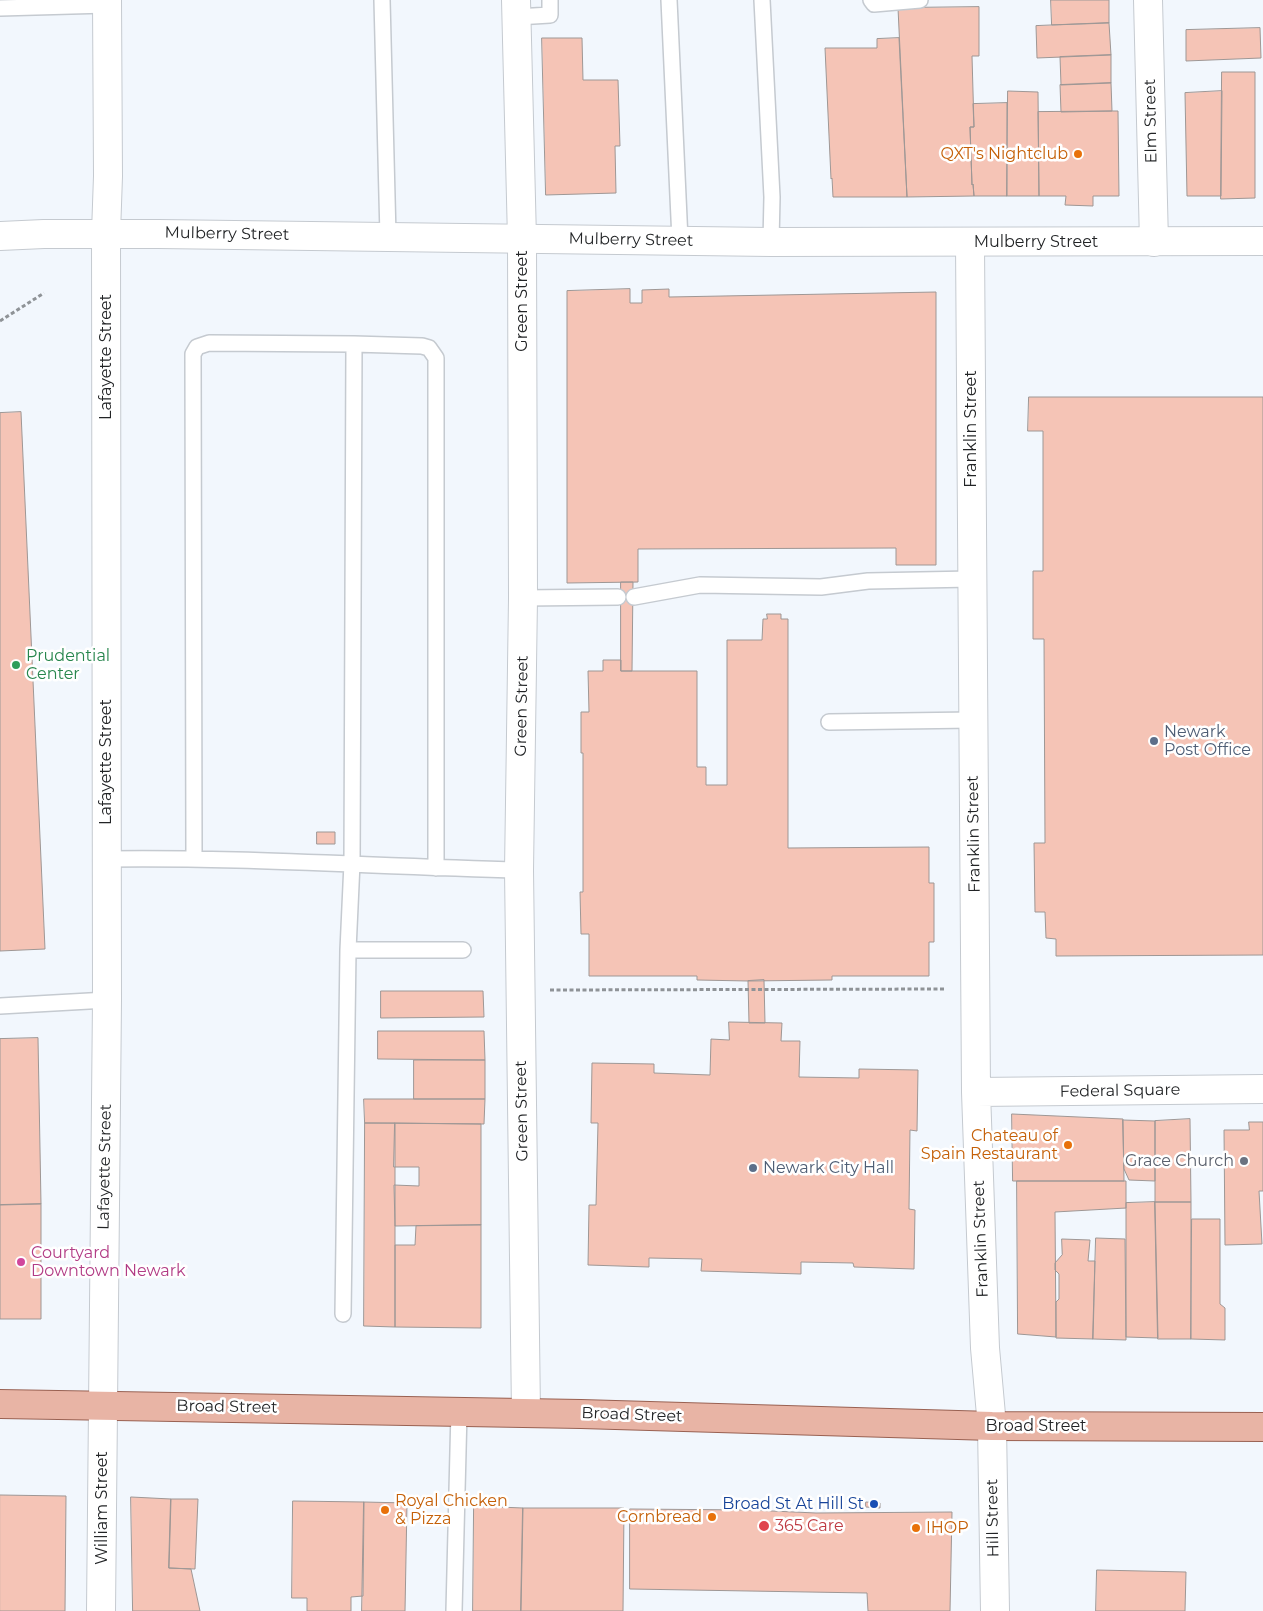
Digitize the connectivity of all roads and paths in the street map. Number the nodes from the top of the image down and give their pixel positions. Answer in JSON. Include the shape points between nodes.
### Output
{"nodes":[{"id":1,"x":382,"y":0,"type":"edge"},
{"id":2,"x":550,"y":0,"type":"edge"},
{"id":3,"x":669,"y":0,"type":"edge"},
{"id":4,"x":762,"y":0,"type":"edge"},
{"id":5,"x":870,"y":0,"type":"edge"},
{"id":6,"x":920,"y":0,"type":"edge"},
{"id":7,"x":1148,"y":0,"type":"edge"},
{"id":8,"x":107,"y":2,"type":"edge"},
{"id":9,"x":0,"y":8,"type":"edge"},
{"id":10,"x":517,"y":9,"type":"edge"},
{"id":11,"x":106,"y":233,"type":"junction"},
{"id":12,"x":0,"y":236,"type":"edge"},
{"id":13,"x":388,"y":236,"type":"junction"},
{"id":14,"x":522,"y":239,"type":"junction"},
{"id":15,"x":680,"y":240,"type":"junction"},
{"id":16,"x":1263,"y":241,"type":"edge"},
{"id":17,"x":771,"y":242,"type":"junction"},
{"id":18,"x":970,"y":242,"type":"junction"},
{"id":19,"x":1154,"y":242,"type":"junction"},
{"id":20,"x":44,"y":293,"type":"dead end"},
{"id":21,"x":0,"y":322,"type":"edge"},
{"id":22,"x":354,"y":344,"type":"junction"},
{"id":23,"x":972,"y":579,"type":"junction"},
{"id":24,"x":634,"y":597,"type":"dead end"},
{"id":25,"x":523,"y":598,"type":"junction"},
{"id":26,"x":618,"y":598,"type":"dead end"},
{"id":27,"x":973,"y":720,"type":"junction"},
{"id":28,"x":829,"y":722,"type":"dead end"},
{"id":29,"x":194,"y":858,"type":"junction"},
{"id":30,"x":106,"y":859,"type":"junction"},
{"id":31,"x":352,"y":863,"type":"junction"},
{"id":32,"x":436,"y":868,"type":"junction"},
{"id":33,"x":519,"y":870,"type":"junction"},
{"id":34,"x":348,"y":950,"type":"junction"},
{"id":35,"x":463,"y":950,"type":"dead end"},
{"id":36,"x":947,"y":989,"type":"dead end"},
{"id":37,"x":520,"y":990,"type":"junction"},
{"id":38,"x":107,"y":1000,"type":"junction"},
{"id":39,"x":0,"y":1006,"type":"edge"},
{"id":40,"x":1263,"y":1089,"type":"edge"},
{"id":41,"x":976,"y":1092,"type":"junction"},
{"id":42,"x":343,"y":1314,"type":"dead end"},
{"id":43,"x":0,"y":1404,"type":"edge"},
{"id":44,"x":102,"y":1405,"type":"junction"},
{"id":45,"x":459,"y":1412,"type":"junction"},
{"id":46,"x":526,"y":1413,"type":"junction"},
{"id":47,"x":992,"y":1426,"type":"junction"},
{"id":48,"x":1263,"y":1427,"type":"edge"},
{"id":49,"x":101,"y":1611,"type":"edge"},
{"id":50,"x":454,"y":1611,"type":"edge"},
{"id":51,"x":995,"y":1611,"type":"edge"}],
"edges":[{"from":1,"to":13,"type":"lane"},
{"from":2,"to":10,"type":"lane","via":[[550,15]]},
{"from":3,"to":15,"type":"lane"},
{"from":4,"to":17,"type":"lane","via":[[772,197]]},
{"from":5,"to":6,"type":"lane","via":[[874,4]]},
{"from":7,"to":19,"type":"street","name":"Elm Street"},
{"from":8,"to":9,"type":"lane"},
{"from":8,"to":11,"type":"street","name":"Lafayette Street"},
{"from":10,"to":14,"type":"street","name":"Green Street"},
{"from":11,"to":12,"type":"street","name":"Mulberry Street"},
{"from":11,"to":13,"type":"street","name":"Mulberry Street"},
{"from":11,"to":30,"type":"street","name":"Lafayette Street"},
{"from":13,"to":14,"type":"street","name":"Mulberry Street"},
{"from":14,"to":15,"type":"street","name":"Mulberry Street"},
{"from":14,"to":25,"type":"street","name":"Green Street"},
{"from":15,"to":17,"type":"street","name":"Mulberry Street"},
{"from":16,"to":19,"type":"street","name":"Mulberry Street"},
{"from":17,"to":18,"type":"street","name":"Mulberry Street"},
{"from":18,"to":19,"type":"street","name":"Mulberry Street"},
{"from":18,"to":23,"type":"street","name":"Franklin Street"},
{"from":20,"to":21,"type":"path"},
{"from":22,"to":29,"type":"lane","via":[[209,343],[197,347],[193,354]]},
{"from":22,"to":31,"type":"lane"},
{"from":22,"to":32,"type":"lane","via":[[422,346],[429,348],[436,358]]},
{"from":23,"to":24,"type":"lane","via":[[868,581],[820,587],[700,585]]},
{"from":23,"to":27,"type":"street","name":"Franklin Street"},
{"from":25,"to":26,"type":"lane"},
{"from":25,"to":33,"type":"street","name":"Green Street"},
{"from":27,"to":28,"type":"lane"},
{"from":27,"to":41,"type":"street","name":"Franklin Street"},
{"from":29,"to":30,"type":"lane"},
{"from":29,"to":31,"type":"lane"},
{"from":30,"to":38,"type":"street","name":"Lafayette Street"},
{"from":31,"to":32,"type":"lane"},
{"from":31,"to":34,"type":"lane"},
{"from":32,"to":33,"type":"lane"},
{"from":33,"to":37,"type":"street","name":"Green Street"},
{"from":34,"to":35,"type":"lane"},
{"from":34,"to":42,"type":"lane"},
{"from":36,"to":37,"type":"path"},
{"from":37,"to":46,"type":"street","name":"Green Street"},
{"from":38,"to":39,"type":"lane"},
{"from":38,"to":44,"type":"street","name":"Lafayette Street"},
{"from":40,"to":41,"type":"street","name":"Federal Square"},
{"from":41,"to":47,"type":"street","name":"Franklin Street","via":[[985,1348]]},
{"from":43,"to":44,"type":"main road","name":"Broad Street"},
{"from":44,"to":45,"type":"main road","name":"Broad Street"},
{"from":44,"to":49,"type":"street","name":"William Street"},
{"from":45,"to":46,"type":"main road","name":"Broad Street"},
{"from":45,"to":50,"type":"lane"},
{"from":46,"to":47,"type":"main road","name":"Broad Street"},
{"from":47,"to":48,"type":"main road","name":"Broad Street"},
{"from":47,"to":51,"type":"street","name":"Hill Street"}]}
